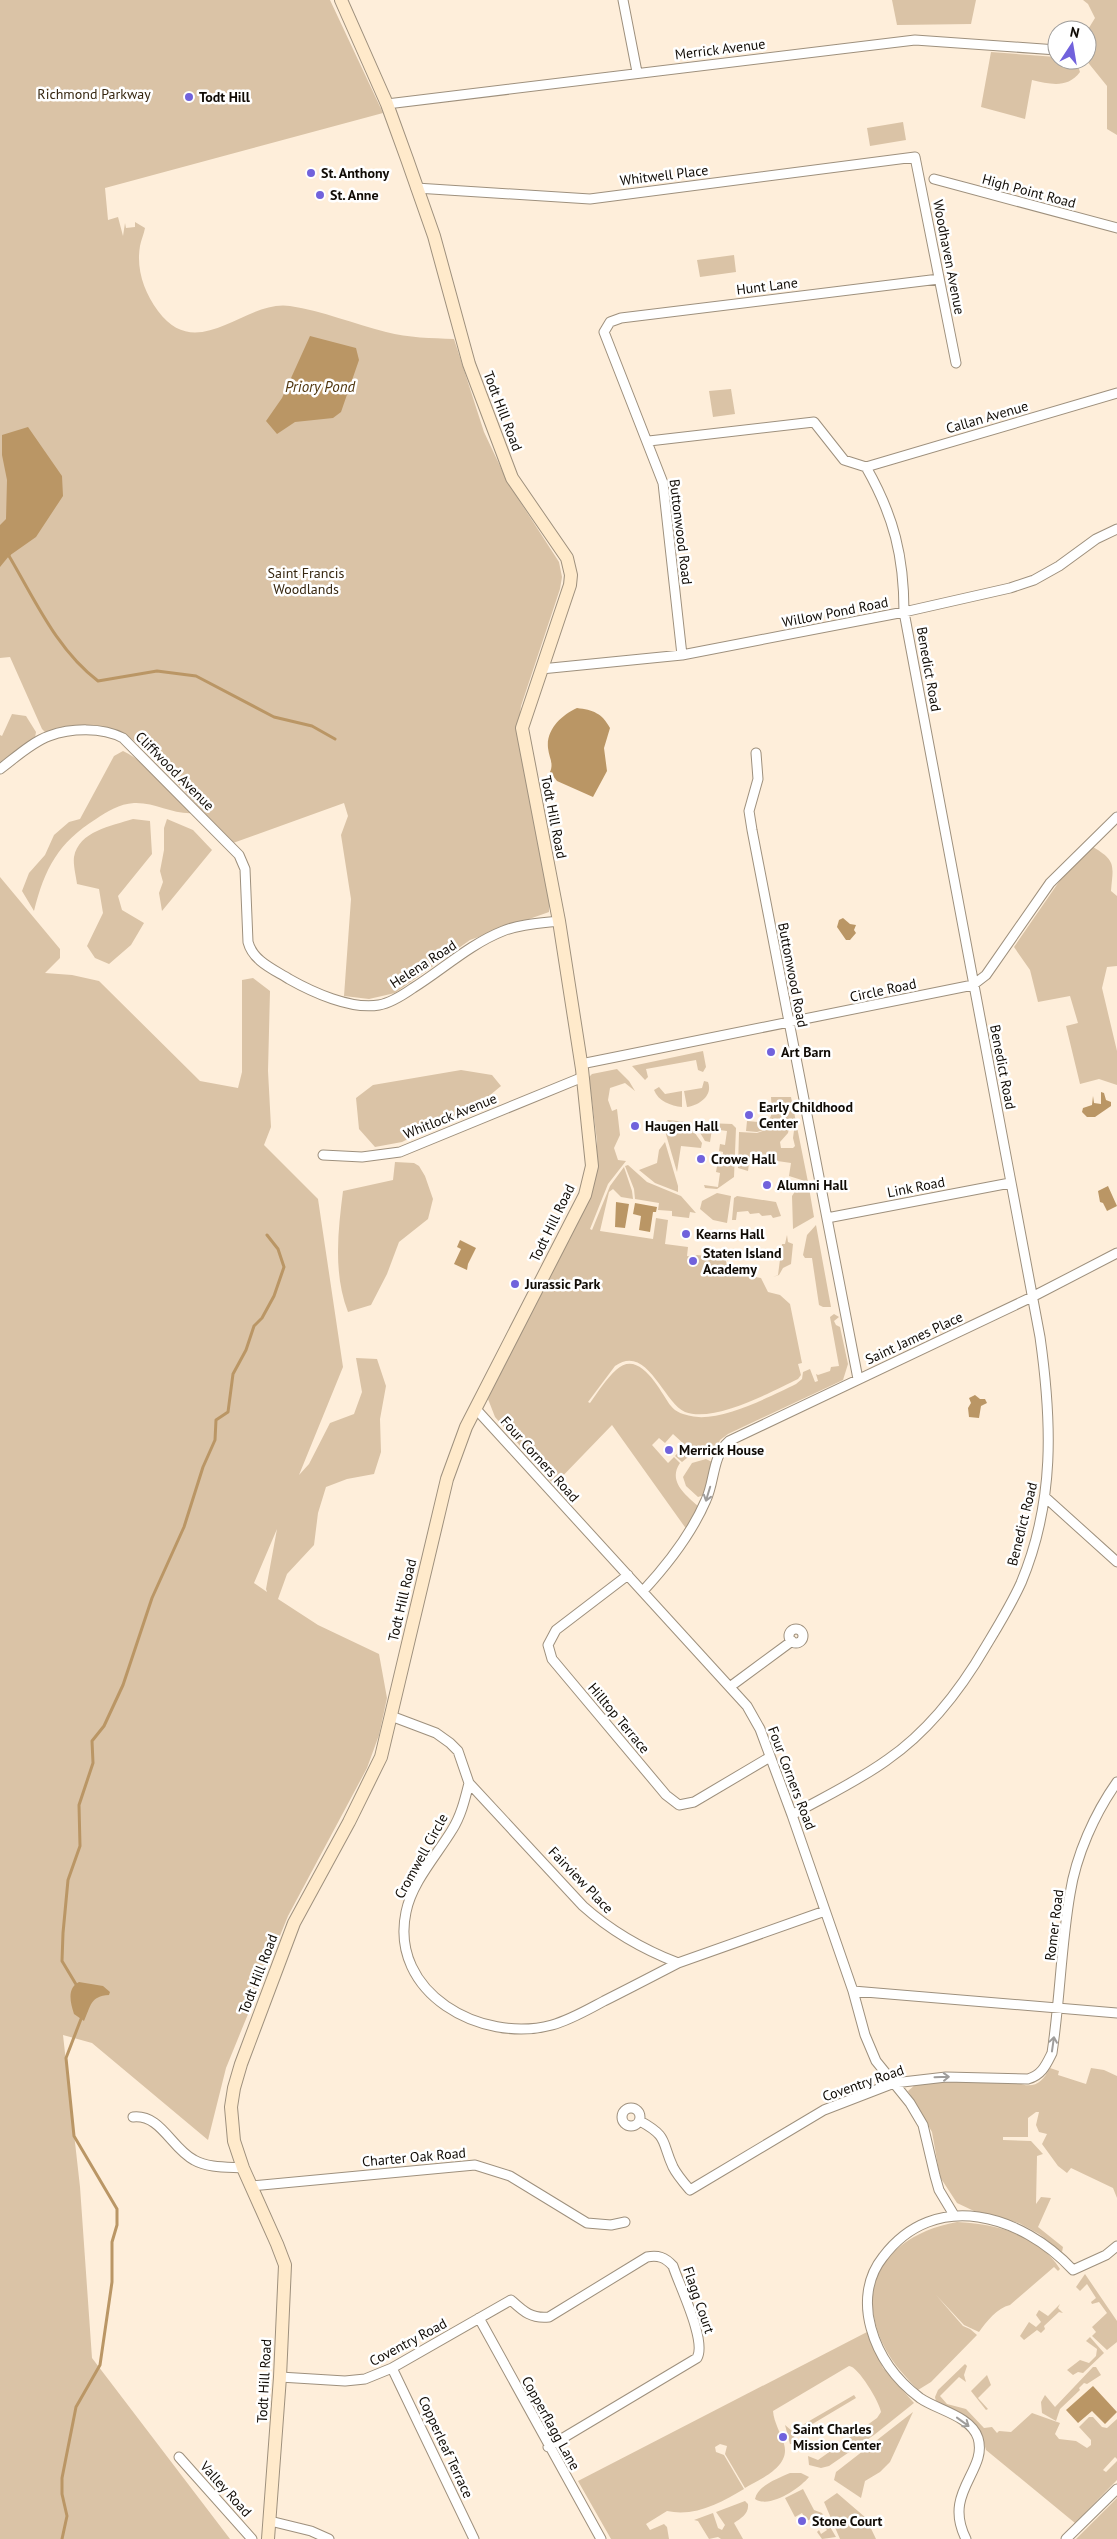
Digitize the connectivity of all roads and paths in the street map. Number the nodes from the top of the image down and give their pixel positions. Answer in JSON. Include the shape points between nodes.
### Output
{"nodes":[{"id":1,"x":341,"y":0,"type":"edge"},
{"id":2,"x":623,"y":0,"type":"edge"},
{"id":3,"x":1047,"y":49,"type":"edge"},
{"id":4,"x":637,"y":72,"type":"junction"},
{"id":5,"x":387,"y":104,"type":"junction"},
{"id":6,"x":915,"y":157,"type":"joint"},
{"id":7,"x":934,"y":179,"type":"dead end"},
{"id":8,"x":416,"y":188,"type":"junction"},
{"id":9,"x":1117,"y":228,"type":"edge"},
{"id":10,"x":939,"y":279,"type":"junction"},
{"id":11,"x":604,"y":332,"type":"joint"},
{"id":12,"x":956,"y":363,"type":"dead end"},
{"id":13,"x":1117,"y":393,"type":"edge"},
{"id":14,"x":649,"y":441,"type":"junction"},
{"id":15,"x":866,"y":467,"type":"junction"},
{"id":16,"x":1117,"y":529,"type":"edge"},
{"id":17,"x":904,"y":612,"type":"junction"},
{"id":18,"x":682,"y":655,"type":"junction"},
{"id":19,"x":541,"y":669,"type":"junction"},
{"id":20,"x":756,"y":753,"type":"dead end"},
{"id":21,"x":0,"y":769,"type":"edge"},
{"id":22,"x":1117,"y":817,"type":"edge"},
{"id":23,"x":559,"y":922,"type":"junction"},
{"id":24,"x":250,"y":951,"type":"joint"},
{"id":25,"x":973,"y":985,"type":"junction"},
{"id":26,"x":788,"y":1024,"type":"junction"},
{"id":27,"x":581,"y":1064,"type":"junction"},
{"id":28,"x":583,"y":1077,"type":"junction"},
{"id":29,"x":323,"y":1155,"type":"dead end"},
{"id":30,"x":1010,"y":1183,"type":"junction"},
{"id":31,"x":827,"y":1218,"type":"junction"},
{"id":32,"x":1117,"y":1253,"type":"edge"},
{"id":33,"x":1032,"y":1297,"type":"junction"},
{"id":34,"x":858,"y":1379,"type":"junction"},
{"id":35,"x":475,"y":1408,"type":"junction"},
{"id":36,"x":1045,"y":1497,"type":"junction"},
{"id":37,"x":1117,"y":1562,"type":"edge"},
{"id":38,"x":628,"y":1575,"type":"junction"},
{"id":39,"x":642,"y":1591,"type":"junction"},
{"id":40,"x":792,"y":1641,"type":"dead end"},
{"id":41,"x":731,"y":1686,"type":"junction"},
{"id":42,"x":391,"y":1716,"type":"junction"},
{"id":43,"x":770,"y":1757,"type":"junction"},
{"id":44,"x":1117,"y":1782,"type":"edge"},
{"id":45,"x":469,"y":1783,"type":"junction"},
{"id":46,"x":792,"y":1815,"type":"junction"},
{"id":47,"x":825,"y":1911,"type":"junction"},
{"id":48,"x":678,"y":1963,"type":"junction"},
{"id":49,"x":853,"y":1991,"type":"junction"},
{"id":50,"x":1059,"y":2007,"type":"junction"},
{"id":51,"x":1117,"y":2013,"type":"edge"},
{"id":52,"x":1037,"y":2076,"type":"joint"},
{"id":53,"x":894,"y":2084,"type":"junction"},
{"id":54,"x":133,"y":2117,"type":"dead end"},
{"id":55,"x":640,"y":2120,"type":"dead end"},
{"id":56,"x":243,"y":2168,"type":"junction"},
{"id":57,"x":251,"y":2186,"type":"junction"},
{"id":58,"x":954,"y":2215,"type":"junction"},
{"id":59,"x":625,"y":2222,"type":"dead end"},
{"id":60,"x":1117,"y":2246,"type":"edge"},
{"id":61,"x":511,"y":2300,"type":"joint"},
{"id":62,"x":479,"y":2318,"type":"junction"},
{"id":63,"x":392,"y":2368,"type":"junction"},
{"id":64,"x":280,"y":2377,"type":"junction"},
{"id":65,"x":548,"y":2447,"type":"junction"},
{"id":66,"x":179,"y":2457,"type":"dead end"},
{"id":67,"x":1117,"y":2489,"type":"edge"},
{"id":68,"x":270,"y":2521,"type":"junction"},
{"id":69,"x":252,"y":2539,"type":"edge"},
{"id":70,"x":268,"y":2539,"type":"edge"},
{"id":71,"x":329,"y":2539,"type":"edge"},
{"id":72,"x":474,"y":2539,"type":"edge"},
{"id":73,"x":601,"y":2539,"type":"edge"},
{"id":74,"x":966,"y":2539,"type":"edge"},
{"id":75,"x":1066,"y":2539,"type":"edge"}],
"edges":[{"from":1,"to":5,"type":"street","name":"Todt Hill Road"},
{"from":2,"to":4,"type":"street"},
{"from":3,"to":4,"type":"street","name":"Merrick Avenue","via":[[915,40]]},
{"from":4,"to":5,"type":"street","name":"Merrick Avenue"},
{"from":5,"to":8,"type":"street","name":"Todt Hill Road"},
{"from":6,"to":8,"type":"street","name":"Whitwell Place","via":[[590,199]]},
{"from":6,"to":10,"type":"street","name":"Woodhaven Avenue"},
{"from":7,"to":9,"type":"street","name":"High Point Road"},
{"from":8,"to":19,"type":"street","name":"Todt Hill Road","via":[[434,236],[469,364],[512,478],[567,558],[570,568],[570,585]]},
{"from":10,"to":11,"type":"street","name":"Hunt Lane","via":[[621,318],[610,322]]},
{"from":10,"to":12,"type":"street","name":"Woodhaven Avenue"},
{"from":11,"to":14,"type":"street","name":"Buttonwood Road"},
{"from":13,"to":15,"type":"street","name":"Callan Avenue"},
{"from":14,"to":15,"type":"street","via":[[814,422],[844,460]]},
{"from":14,"to":18,"type":"street","name":"Buttonwood Road","via":[[664,483]]},
{"from":15,"to":17,"type":"street","name":"Benedict Road","via":[[895,532],[904,579]]},
{"from":16,"to":17,"type":"street","name":"Willow Pond Road","via":[[1034,580]]},
{"from":17,"to":18,"type":"street","name":"Willow Pond Road"},
{"from":17,"to":25,"type":"street","name":"Benedict Road"},
{"from":18,"to":19,"type":"street","name":"Willow Pond Road"},
{"from":19,"to":23,"type":"street","name":"Todt Hill Road","via":[[522,728]]},
{"from":20,"to":26,"type":"street","name":"Buttonwood Road","via":[[758,779],[749,811]]},
{"from":21,"to":24,"type":"street","name":"Cliffwood Avenue","via":[[49,736],[75,730],[116,734],[122,738],[239,855],[245,869]]},
{"from":22,"to":25,"type":"street","via":[[1050,883],[986,975]]},
{"from":23,"to":24,"type":"street","name":"Helena Road","via":[[503,931],[468,950],[396,999],[379,1006],[320,994],[269,967]]},
{"from":23,"to":27,"type":"street","name":"Todt Hill Road"},
{"from":25,"to":26,"type":"street","name":"Circle Road"},
{"from":25,"to":30,"type":"street","name":"Benedict Road"},
{"from":26,"to":27,"type":"street","name":"Circle Road"},
{"from":26,"to":31,"type":"street","name":"Buttonwood Road"},
{"from":27,"to":28,"type":"street","name":"Todt Hill Road"},
{"from":28,"to":29,"type":"street","name":"Whitlock Avenue","via":[[400,1152],[362,1158]]},
{"from":28,"to":35,"type":"street","name":"Todt Hill Road","via":[[592,1166],[585,1195]]},
{"from":30,"to":31,"type":"street","name":"Link Road"},
{"from":30,"to":33,"type":"street","name":"Benedict Road"},
{"from":31,"to":34,"type":"street","name":"Buttonwood Road"},
{"from":32,"to":33,"type":"street","name":"Saint James Place"},
{"from":33,"to":34,"type":"street","name":"Saint James Place"},
{"from":33,"to":36,"type":"street","name":"Benedict Road","via":[[1049,1409]]},
{"from":34,"to":39,"type":"street","name":"Saint James Place","one_way":true,"via":[[722,1447],[707,1499],[689,1535]]},
{"from":35,"to":38,"type":"street","name":"Four Corners Road"},
{"from":35,"to":42,"type":"street","name":"Todt Hill Road","via":[[447,1479]]},
{"from":36,"to":37,"type":"street"},
{"from":36,"to":46,"type":"street","name":"Benedict Road","via":[[1032,1550],[1016,1594],[975,1665],[950,1700],[888,1760]]},
{"from":38,"to":39,"type":"street","name":"Four Corners Road"},
{"from":38,"to":43,"type":"street","name":"Hilltop Terrace","via":[[556,1630],[548,1645],[552,1659],[666,1795],[679,1804],[694,1802]]},
{"from":39,"to":41,"type":"street","name":"Four Corners Road"},
{"from":40,"to":41,"type":"street"},
{"from":41,"to":43,"type":"street","name":"Four Corners Road","via":[[760,1729]]},
{"from":42,"to":45,"type":"street","name":"Fairview Place","via":[[436,1733],[450,1742],[458,1751]]},
{"from":42,"to":56,"type":"street","name":"Todt Hill Road","via":[[381,1757],[367,1787],[294,1923],[241,2064],[231,2107],[234,2142]]},
{"from":43,"to":46,"type":"street","name":"Four Corners Road"},
{"from":44,"to":50,"type":"street","name":"Romer Road","via":[[1104,1800],[1083,1849],[1070,1892]]},
{"from":45,"to":48,"type":"street","name":"Fairview Place","via":[[601,1922],[629,1942]]},
{"from":45,"to":48,"type":"street","name":"Cromwell Circle","via":[[454,1828],[415,1889],[406,1910],[404,1934],[410,1966],[436,2000],[470,2019],[514,2028],[535,2028],[574,2016]]},
{"from":46,"to":47,"type":"street","name":"Four Corners Road"},
{"from":47,"to":48,"type":"street"},
{"from":47,"to":49,"type":"street","name":"Four Corners Road"},
{"from":49,"to":50,"type":"street"},
{"from":49,"to":53,"type":"street","name":"Four Corners Road","via":[[876,2061]]},
{"from":50,"to":51,"type":"street"},
{"from":52,"to":50,"type":"street","name":"Romer Road","one_way":true,"via":[[1052,2053]]},
{"from":53,"to":52,"type":"street","name":"Coventry Road","one_way":true,"via":[[946,2077]]},
{"from":53,"to":55,"type":"street","name":"Coventry Road","via":[[824,2110],[690,2190],[673,2168],[661,2135]]},
{"from":53,"to":58,"type":"street","name":"Four Corners Road","via":[[923,2125],[934,2176]]},
{"from":54,"to":56,"type":"street","via":[[148,2118],[181,2152],[195,2161],[211,2166]]},
{"from":56,"to":57,"type":"street","name":"Todt Hill Road"},
{"from":57,"to":59,"type":"street","name":"Charter Oak Road","via":[[476,2165],[510,2176],[587,2223],[605,2226]]},
{"from":57,"to":64,"type":"street","name":"Todt Hill Road","via":[[278,2244],[284,2266]]},
{"from":58,"to":60,"type":"street","via":[[995,2221],[1026,2232],[1045,2244],[1073,2270],[1106,2255]]},
{"from":58,"to":74,"type":"street","one_way":true,"via":[[928,2222],[897,2240],[878,2263],[869,2282],[868,2316],[887,2366],[921,2398],[967,2424],[977,2437],[978,2456],[960,2499],[958,2513]]},
{"from":61,"to":62,"type":"street","name":"Coventry Road"},
{"from":61,"to":65,"type":"street","name":"Flagg Court","via":[[527,2315],[549,2317],[647,2257],[661,2257],[673,2266],[698,2338],[700,2352],[690,2363]]},
{"from":62,"to":63,"type":"street","name":"Coventry Road"},
{"from":62,"to":65,"type":"street","name":"Copperflagg Lane"},
{"from":63,"to":64,"type":"street","name":"Coventry Road","via":[[365,2379],[345,2381]]},
{"from":63,"to":72,"type":"street","name":"Copperleaf Terrace"},
{"from":64,"to":68,"type":"street","name":"Todt Hill Road"},
{"from":65,"to":73,"type":"street","name":"Copperflagg Lane"},
{"from":66,"to":69,"type":"street","name":"Valley Road"},
{"from":67,"to":75,"type":"street"},
{"from":68,"to":70,"type":"street","name":"Todt Hill Road"},
{"from":68,"to":71,"type":"street"}]}
